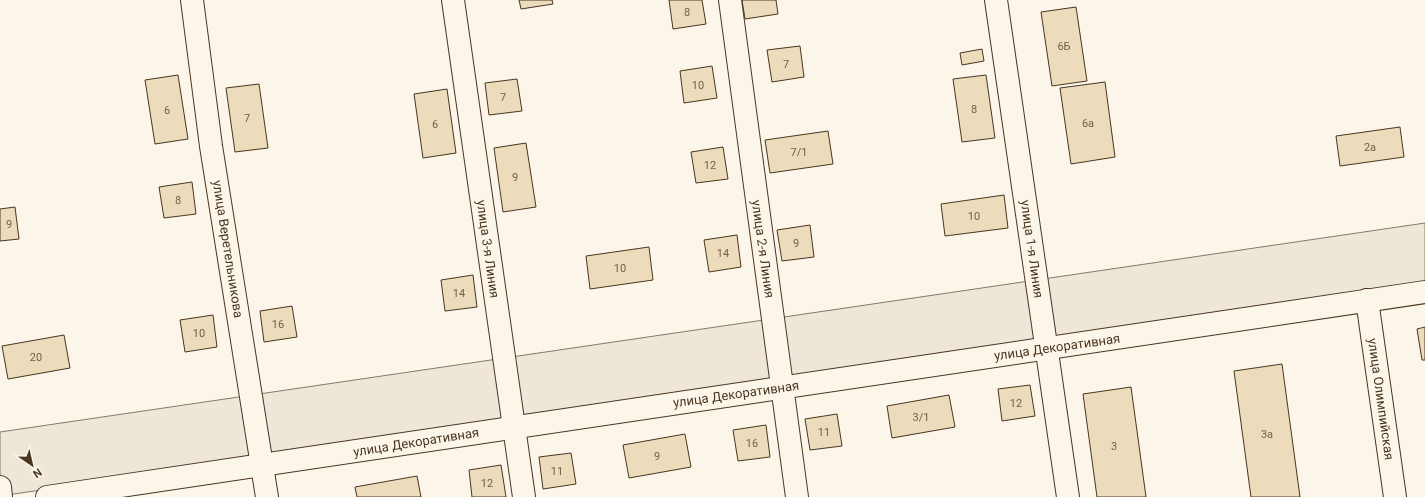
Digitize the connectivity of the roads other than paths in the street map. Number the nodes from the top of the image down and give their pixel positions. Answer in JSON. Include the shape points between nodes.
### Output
{"nodes":[{"id":1,"x":192,"y":0,"type":"edge"},
{"id":2,"x":453,"y":0,"type":"edge"},
{"id":3,"x":730,"y":0,"type":"edge"},
{"id":4,"x":996,"y":0,"type":"edge"},
{"id":5,"x":1425,"y":292,"type":"edge"},
{"id":6,"x":1367,"y":300,"type":"junction"},
{"id":7,"x":1048,"y":348,"type":"junction"},
{"id":8,"x":782,"y":388,"type":"junction"},
{"id":9,"x":513,"y":427,"type":"junction"},
{"id":10,"x":262,"y":465,"type":"junction"},
{"id":11,"x":0,"y":487,"type":"edge"},
{"id":12,"x":1,"y":497,"type":"edge"},
{"id":13,"x":47,"y":497,"type":"edge"},
{"id":14,"x":267,"y":497,"type":"edge"},
{"id":15,"x":524,"y":497,"type":"edge"},
{"id":16,"x":797,"y":497,"type":"edge"},
{"id":17,"x":1068,"y":497,"type":"edge"},
{"id":18,"x":1395,"y":497,"type":"edge"}],
"edges":[{"from":1,"to":10,"type":"street","name":"улица Веретельникова"},
{"from":2,"to":9,"type":"street","name":"улица 3-я Линия"},
{"from":3,"to":8,"type":"street","name":"улица 2-я Линия"},
{"from":4,"to":7,"type":"street","name":"улица 1-я Линия"},
{"from":5,"to":6,"type":"street","name":"улица Декоративная"},
{"from":6,"to":7,"type":"street","name":"улица Декоративная"},
{"from":6,"to":18,"type":"street","name":"улица Олимпийская"},
{"from":7,"to":8,"type":"street","name":"улица Декоративная"},
{"from":7,"to":17,"type":"street","name":"улица 1-я Линия"},
{"from":8,"to":9,"type":"street","name":"улица Декоративная"},
{"from":8,"to":16,"type":"street","name":"улица 2-я Линия"},
{"from":9,"to":10,"type":"street","name":"улица Декоративная"},
{"from":9,"to":15,"type":"street","name":"улица 3-я Линия"},
{"from":10,"to":13,"type":"street","name":"улица Декоративная"},
{"from":10,"to":14,"type":"street","name":"улица Веретельникова"},
{"from":11,"to":12,"type":"street"}]}
